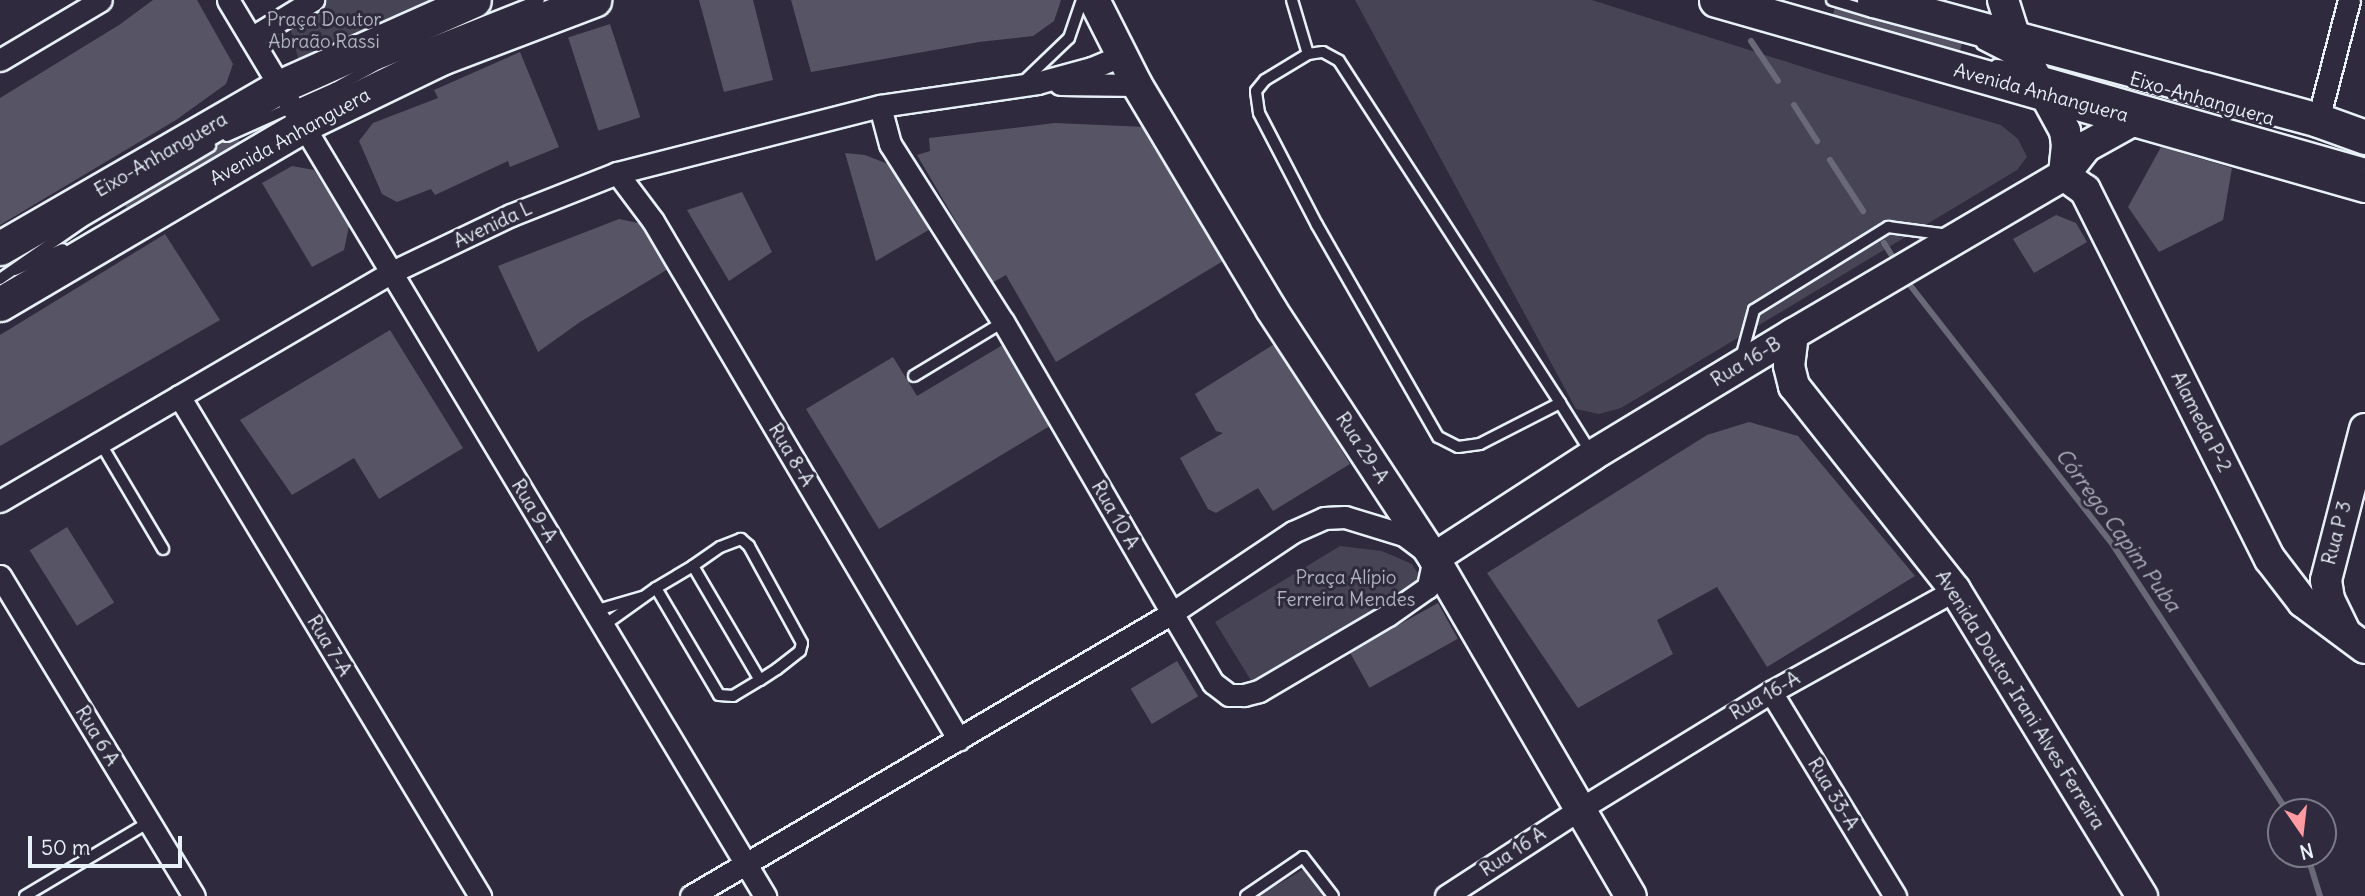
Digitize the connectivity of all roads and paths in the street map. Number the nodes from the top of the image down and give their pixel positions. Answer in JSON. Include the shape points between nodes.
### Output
{"nodes":[{"id":1,"x":101,"y":0,"type":"edge"},
{"id":2,"x":228,"y":0,"type":"edge"},
{"id":3,"x":313,"y":0,"type":"edge"},
{"id":4,"x":474,"y":0,"type":"edge"},
{"id":5,"x":539,"y":0,"type":"edge"},
{"id":6,"x":594,"y":0,"type":"edge"},
{"id":7,"x":1082,"y":0,"type":"edge"},
{"id":8,"x":1094,"y":0,"type":"edge"},
{"id":9,"x":1293,"y":0,"type":"edge"},
{"id":10,"x":1716,"y":0,"type":"edge"},
{"id":11,"x":1832,"y":0,"type":"edge"},
{"id":12,"x":2003,"y":0,"type":"edge"},
{"id":13,"x":2349,"y":0,"type":"edge"},
{"id":14,"x":1788,"y":8,"type":"dead end"},
{"id":15,"x":1885,"y":10,"type":"edge"},
{"id":16,"x":251,"y":38,"type":"junction"},
{"id":17,"x":1975,"y":42,"type":"dead end"},
{"id":18,"x":1308,"y":54,"type":"junction"},
{"id":19,"x":1122,"y":55,"type":"junction"},
{"id":20,"x":0,"y":60,"type":"edge"},
{"id":21,"x":2030,"y":68,"type":"junction"},
{"id":22,"x":1028,"y":84,"type":"junction"},
{"id":23,"x":1137,"y":85,"type":"junction"},
{"id":24,"x":880,"y":106,"type":"junction"},
{"id":25,"x":294,"y":107,"type":"junction"},
{"id":26,"x":2136,"y":119,"type":"junction"},
{"id":27,"x":2318,"y":120,"type":"junction"},
{"id":28,"x":2365,"y":137,"type":"edge"},
{"id":29,"x":2365,"y":164,"type":"edge"},
{"id":30,"x":617,"y":173,"type":"junction"},
{"id":31,"x":2064,"y":175,"type":"junction"},
{"id":32,"x":2365,"y":185,"type":"edge"},
{"id":33,"x":1956,"y":236,"type":"junction"},
{"id":34,"x":81,"y":242,"type":"dead end"},
{"id":35,"x":70,"y":246,"type":"dead end"},
{"id":36,"x":7,"y":259,"type":"edge"},
{"id":37,"x":390,"y":273,"type":"junction"},
{"id":38,"x":0,"y":279,"type":"edge"},
{"id":39,"x":0,"y":304,"type":"edge"},
{"id":40,"x":1003,"y":322,"type":"junction"},
{"id":41,"x":1793,"y":334,"type":"junction"},
{"id":42,"x":1738,"y":367,"type":"junction"},
{"id":43,"x":914,"y":376,"type":"dead end"},
{"id":44,"x":179,"y":396,"type":"junction"},
{"id":45,"x":1560,"y":403,"type":"junction"},
{"id":46,"x":2365,"y":429,"type":"edge"},
{"id":47,"x":101,"y":444,"type":"junction"},
{"id":48,"x":1593,"y":455,"type":"junction"},
{"id":49,"x":0,"y":501,"type":"edge"},
{"id":50,"x":163,"y":549,"type":"dead end"},
{"id":51,"x":2333,"y":549,"type":"junction"},
{"id":52,"x":1434,"y":558,"type":"junction"},
{"id":53,"x":2270,"y":559,"type":"junction"},
{"id":54,"x":694,"y":566,"type":"junction"},
{"id":55,"x":0,"y":576,"type":"edge"},
{"id":56,"x":656,"y":588,"type":"junction"},
{"id":57,"x":1955,"y":590,"type":"junction"},
{"id":58,"x":645,"y":596,"type":"junction"},
{"id":59,"x":1172,"y":613,"type":"junction"},
{"id":60,"x":599,"y":619,"type":"junction"},
{"id":61,"x":2356,"y":641,"type":"edge"},
{"id":62,"x":760,"y":680,"type":"junction"},
{"id":63,"x":1771,"y":692,"type":"junction"},
{"id":64,"x":959,"y":740,"type":"junction"},
{"id":65,"x":1580,"y":809,"type":"junction"},
{"id":66,"x":149,"y":822,"type":"junction"},
{"id":67,"x":746,"y":864,"type":"junction"},
{"id":68,"x":25,"y":896,"type":"edge"},
{"id":69,"x":194,"y":896,"type":"edge"},
{"id":70,"x":480,"y":896,"type":"edge"},
{"id":71,"x":691,"y":896,"type":"edge"},
{"id":72,"x":765,"y":896,"type":"edge"},
{"id":73,"x":1246,"y":896,"type":"edge"},
{"id":74,"x":1333,"y":896,"type":"edge"},
{"id":75,"x":1446,"y":896,"type":"edge"},
{"id":76,"x":1631,"y":896,"type":"edge"},
{"id":77,"x":1895,"y":896,"type":"edge"},
{"id":78,"x":2142,"y":896,"type":"edge"}],
"edges":[{"from":1,"to":20,"type":"street"},
{"from":2,"to":16,"type":"street","name":"Rua 9-A"},
{"from":3,"to":16,"type":"street"},
{"from":4,"to":25,"type":"main road","name":"Avenida Anhanguera"},
{"from":5,"to":25,"type":"lane","name":"Eixo-Anhanguera","via":[[378,64]]},
{"from":6,"to":25,"type":"main road","name":"Avenida Anhanguera"},
{"from":7,"to":22,"type":"lane","via":[[1069,38]]},
{"from":8,"to":19,"type":"street","name":"Rua 29-A"},
{"from":9,"to":18,"type":"lane"},
{"from":10,"to":21,"type":"main road","name":"Avenida Anhanguera"},
{"from":11,"to":15,"type":"lane"},
{"from":12,"to":21,"type":"street"},
{"from":13,"to":27,"type":"street"},
{"from":14,"to":21,"type":"lane","name":"Eixo-Anhanguera","via":[[1983,64]]},
{"from":15,"to":21,"type":"main road","name":"Avenida Anhanguera"},
{"from":16,"to":25,"type":"street","name":"Rua 9-A"},
{"from":17,"to":21,"type":"lane","name":"Eixo-Anhanguera"},
{"from":18,"to":45,"type":"lane","via":[[1324,52],[1339,61]]},
{"from":18,"to":45,"type":"lane","via":[[1260,85],[1256,91],[1259,113],[1438,437],[1458,447],[1480,444]]},
{"from":19,"to":22,"type":"street","name":"Avenida L","via":[[1092,68]]},
{"from":19,"to":23,"type":"street","name":"Rua 29-A"},
{"from":21,"to":26,"type":"main road","name":"Avenida Anhanguera"},
{"from":21,"to":27,"type":"main road","name":"Avenida Anhanguera"},
{"from":21,"to":29,"type":"lane","name":"Eixo-Anhanguera"},
{"from":21,"to":31,"type":"street","via":[[2065,131]]},
{"from":22,"to":23,"type":"street","name":"Avenida L"},
{"from":22,"to":24,"type":"street","name":"Avenida L"},
{"from":23,"to":52,"type":"street","name":"Rua 29-A","via":[[1271,309]]},
{"from":24,"to":30,"type":"street","name":"Avenida L"},
{"from":24,"to":40,"type":"street","name":"Rua 10 A","via":[[890,144]]},
{"from":25,"to":34,"type":"lane","name":"Eixo-Anhanguera","via":[[228,158]]},
{"from":25,"to":36,"type":"main road","name":"Avenida Anhanguera"},
{"from":25,"to":37,"type":"street","name":"Rua 9-A"},
{"from":25,"to":39,"type":"main road","name":"Avenida Anhanguera"},
{"from":26,"to":31,"type":"street","name":"Rua 16-B","via":[[2087,146]]},
{"from":26,"to":32,"type":"main road","name":"Avenida Anhanguera"},
{"from":27,"to":28,"type":"main road","name":"Avenida Anhanguera"},
{"from":30,"to":37,"type":"street","name":"Avenida L","via":[[511,215]]},
{"from":30,"to":64,"type":"street","name":"Rua 8-A","via":[[653,221]]},
{"from":31,"to":33,"type":"street","name":"Rua 16-B"},
{"from":31,"to":53,"type":"street","name":"Alameda P-2","via":[[2085,190]]},
{"from":33,"to":41,"type":"street","name":"Rua 16-B"},
{"from":33,"to":42,"type":"lane","via":[[1888,227],[1754,310]]},
{"from":35,"to":36,"type":"lane"},
{"from":36,"to":38,"type":"lane"},
{"from":37,"to":44,"type":"street","name":"Avenida L"},
{"from":37,"to":60,"type":"street","name":"Rua 9-A"},
{"from":40,"to":43,"type":"lane"},
{"from":40,"to":59,"type":"street","name":"Rua 10 A"},
{"from":41,"to":42,"type":"street","name":"Rua 16-B"},
{"from":41,"to":57,"type":"street","name":"Avenida Doutor Irani Alves Ferreira","via":[[1789,366],[1794,386]]},
{"from":42,"to":48,"type":"street","name":"Rua 16-B"},
{"from":44,"to":47,"type":"street","name":"Avenida L"},
{"from":44,"to":70,"type":"street","name":"Rua 7-A"},
{"from":45,"to":48,"type":"lane"},
{"from":46,"to":51,"type":"street","name":"Rua P 3"},
{"from":47,"to":49,"type":"street","name":"Avenida L"},
{"from":47,"to":50,"type":"lane"},
{"from":48,"to":52,"type":"street","name":"Rua 16-B"},
{"from":51,"to":53,"type":"street","via":[[2318,569],[2303,574],[2287,571]]},
{"from":51,"to":61,"type":"street","name":"Rua P 3","via":[[2326,589],[2335,614]]},
{"from":52,"to":59,"type":"street","via":[[1404,535],[1384,527],[1345,517],[1324,519],[1293,532]]},
{"from":52,"to":59,"type":"street","name":"Rua 10 A","via":[[1428,587],[1259,691],[1244,695],[1229,695],[1213,683]]},
{"from":52,"to":65,"type":"street","name":"Rua 29-A"},
{"from":53,"to":61,"type":"street","name":"Alameda P-2","via":[[2303,602]]},
{"from":54,"to":56,"type":"lane"},
{"from":54,"to":62,"type":"lane"},
{"from":54,"to":62,"type":"lane","via":[[720,547],[741,539],[749,545],[802,643],[800,650]]},
{"from":55,"to":66,"type":"street","name":"Rua 6 A"},
{"from":56,"to":58,"type":"lane"},
{"from":56,"to":62,"type":"lane","via":[[719,695],[733,696]]},
{"from":57,"to":63,"type":"street","name":"Rua 16-A"},
{"from":57,"to":78,"type":"street","name":"Avenida Doutor Irani Alves Ferreira"},
{"from":58,"to":60,"type":"lane"},
{"from":58,"to":60,"type":"lane"},
{"from":59,"to":64,"type":"street"},
{"from":60,"to":67,"type":"street","name":"Rua 9-A"},
{"from":63,"to":65,"type":"street","name":"Rua 16-A"},
{"from":63,"to":77,"type":"street","name":"Rua 33-A"},
{"from":64,"to":67,"type":"street"},
{"from":65,"to":75,"type":"street","name":"Rua 16 A"},
{"from":65,"to":76,"type":"street","name":"Rua 29-A"},
{"from":66,"to":68,"type":"lane"},
{"from":66,"to":69,"type":"street","name":"Rua 6 A"},
{"from":67,"to":71,"type":"street"},
{"from":67,"to":72,"type":"street","name":"Rua 9-A"},
{"from":73,"to":74,"type":"lane","via":[[1303,857]]}]}
